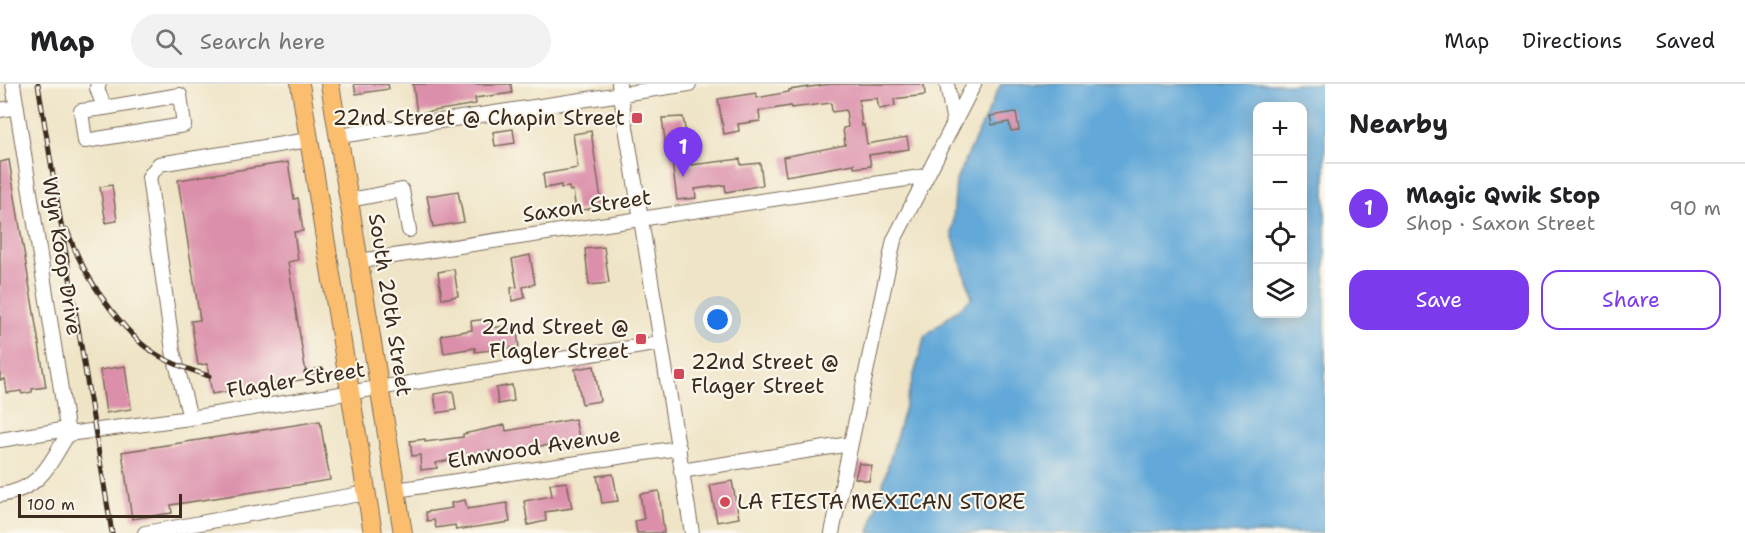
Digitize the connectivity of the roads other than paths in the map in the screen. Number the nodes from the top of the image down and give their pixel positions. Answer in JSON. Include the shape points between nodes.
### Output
{"nodes":[{"id":1,"x":14,"y":84,"type":"edge"},
{"id":2,"x":101,"y":84,"type":"edge"},
{"id":3,"x":300,"y":84,"type":"edge"},
{"id":4,"x":330,"y":84,"type":"edge"},
{"id":5,"x":689,"y":84,"type":"edge"},
{"id":6,"x":947,"y":84,"type":"edge"},
{"id":7,"x":974,"y":84,"type":"edge"},
{"id":8,"x":620,"y":89,"type":"edge"},
{"id":9,"x":103,"y":105,"type":"junction"},
{"id":10,"x":17,"y":107,"type":"junction"},
{"id":11,"x":0,"y":110,"type":"edge"},
{"id":12,"x":954,"y":123,"type":"junction"},
{"id":13,"x":339,"y":136,"type":"junction"},
{"id":14,"x":308,"y":140,"type":"junction"},
{"id":15,"x":927,"y":176,"type":"junction"},
{"id":16,"x":350,"y":200,"type":"junction"},
{"id":17,"x":642,"y":220,"type":"junction"},
{"id":18,"x":408,"y":230,"type":"dead end"},
{"id":19,"x":360,"y":261,"type":"junction"},
{"id":20,"x":660,"y":344,"type":"junction"},
{"id":21,"x":380,"y":387,"type":"junction"},
{"id":22,"x":350,"y":392,"type":"junction"},
{"id":23,"x":190,"y":418,"type":"junction"},
{"id":24,"x":68,"y":431,"type":"junction"},
{"id":25,"x":0,"y":440,"type":"edge"},
{"id":26,"x":850,"y":444,"type":"junction"},
{"id":27,"x":679,"y":448,"type":"junction"},
{"id":28,"x":681,"y":471,"type":"junction"},
{"id":29,"x":396,"y":490,"type":"junction"},
{"id":30,"x":366,"y":494,"type":"junction"},
{"id":31,"x":0,"y":495,"type":"edge"},
{"id":32,"x":145,"y":533,"type":"edge"},
{"id":33,"x":373,"y":533,"type":"edge"},
{"id":34,"x":403,"y":533,"type":"edge"},
{"id":35,"x":692,"y":533,"type":"edge"},
{"id":36,"x":832,"y":533,"type":"edge"}],
"edges":[{"from":1,"to":10,"type":"street","name":"Wyn Koop Drive"},
{"from":2,"to":9,"type":"street","via":[[97,87]]},
{"from":3,"to":14,"type":"main road"},
{"from":4,"to":13,"type":"main road","name":"South 20th Street"},
{"from":5,"to":8,"type":"street"},
{"from":6,"to":12,"type":"street"},
{"from":7,"to":12,"type":"street"},
{"from":8,"to":13,"type":"street"},
{"from":8,"to":17,"type":"street"},
{"from":9,"to":9,"type":"street","via":[[180,95],[184,125],[85,141],[81,111]]},
{"from":10,"to":11,"type":"street"},
{"from":10,"to":24,"type":"street","name":"Wyn Koop Drive"},
{"from":12,"to":15,"type":"street"},
{"from":13,"to":16,"type":"main road","name":"South 20th Street"},
{"from":14,"to":22,"type":"main road"},
{"from":14,"to":23,"type":"street","via":[[159,164],[149,177],[173,351]]},
{"from":15,"to":17,"type":"street","name":"Saxon Street"},
{"from":15,"to":26,"type":"street","via":[[894,240]]},
{"from":16,"to":18,"type":"street","via":[[402,190]]},
{"from":16,"to":19,"type":"main road","name":"South 20th Street"},
{"from":17,"to":19,"type":"street","name":"Saxon Street"},
{"from":17,"to":20,"type":"street"},
{"from":19,"to":21,"type":"main road","name":"South 20th Street"},
{"from":20,"to":21,"type":"street","name":"Flagler Street"},
{"from":20,"to":27,"type":"street"},
{"from":21,"to":22,"type":"street","name":"Flagler Street"},
{"from":21,"to":29,"type":"main road","name":"South 20th Street"},
{"from":22,"to":23,"type":"street","name":"Flagler Street"},
{"from":22,"to":30,"type":"main road"},
{"from":23,"to":24,"type":"street","name":"Flagler Street"},
{"from":24,"to":25,"type":"street","name":"Flagler Street"},
{"from":24,"to":31,"type":"street","via":[[41,476],[28,488]]},
{"from":26,"to":28,"type":"street"},
{"from":26,"to":36,"type":"street"},
{"from":27,"to":28,"type":"street"},
{"from":27,"to":29,"type":"street","name":"Elmwood Avenue"},
{"from":28,"to":35,"type":"street"},
{"from":29,"to":34,"type":"main road","name":"South 20th Street"},
{"from":30,"to":32,"type":"street"},
{"from":30,"to":33,"type":"main road"}]}
